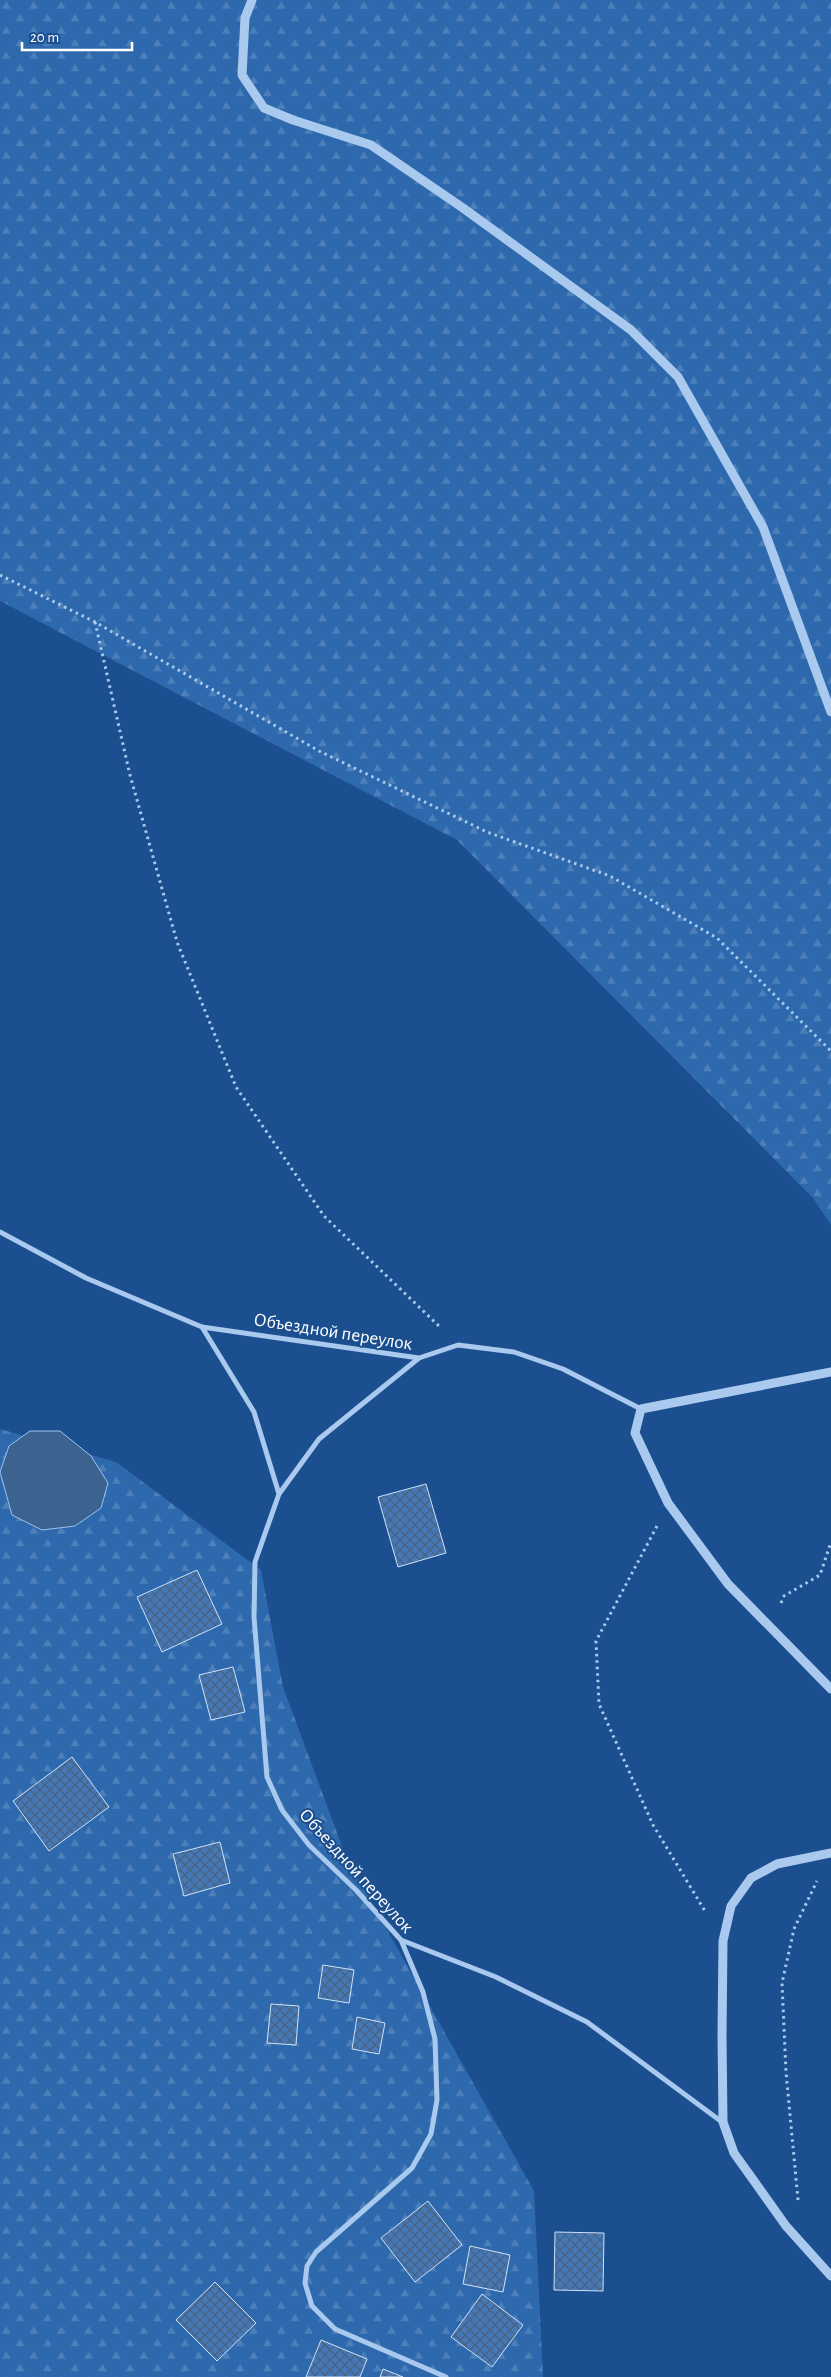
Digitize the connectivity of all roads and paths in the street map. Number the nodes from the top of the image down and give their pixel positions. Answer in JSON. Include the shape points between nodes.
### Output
{"nodes":[{"id":1,"x":252,"y":0,"type":"edge"},
{"id":2,"x":0,"y":574,"type":"edge"},
{"id":3,"x":95,"y":622,"type":"junction"},
{"id":4,"x":831,"y":712,"type":"edge"},
{"id":5,"x":831,"y":1050,"type":"edge"},
{"id":6,"x":0,"y":1232,"type":"edge"},
{"id":7,"x":202,"y":1327,"type":"junction"},
{"id":8,"x":458,"y":1345,"type":"junction"},
{"id":9,"x":420,"y":1358,"type":"junction"},
{"id":10,"x":831,"y":1372,"type":"edge"},
{"id":11,"x":641,"y":1408,"type":"junction"},
{"id":12,"x":279,"y":1494,"type":"junction"},
{"id":13,"x":668,"y":1503,"type":"junction"},
{"id":14,"x":831,"y":1542,"type":"edge"},
{"id":15,"x":772,"y":1628,"type":"junction"},
{"id":16,"x":831,"y":1689,"type":"edge"},
{"id":17,"x":831,"y":1853,"type":"edge"},
{"id":18,"x":401,"y":1940,"type":"junction"},
{"id":19,"x":723,"y":1941,"type":"junction"},
{"id":20,"x":723,"y":2122,"type":"junction"},
{"id":21,"x":802,"y":2243,"type":"junction"},
{"id":22,"x":831,"y":2276,"type":"edge"},
{"id":23,"x":446,"y":2377,"type":"edge"}],
"edges":[{"from":1,"to":4,"type":"street","via":[[245,18],[242,75],[264,108],[371,145],[631,330],[678,378],[763,527]]},
{"from":2,"to":3,"type":"path"},
{"from":3,"to":5,"type":"path","via":[[319,751],[487,832],[610,876],[717,938]]},
{"from":3,"to":8,"type":"path","via":[[130,775],[177,942],[236,1086],[324,1216]]},
{"from":6,"to":7,"type":"street","name":"Объездной переулок","via":[[86,1278]]},
{"from":7,"to":9,"type":"street","name":"Объездной переулок"},
{"from":7,"to":12,"type":"street","via":[[254,1412]]},
{"from":8,"to":9,"type":"street"},
{"from":8,"to":11,"type":"street","via":[[514,1352],[563,1369]]},
{"from":9,"to":12,"type":"street","name":"Объездной переулок","via":[[319,1440]]},
{"from":10,"to":11,"type":"street"},
{"from":11,"to":13,"type":"street","via":[[635,1433]]},
{"from":12,"to":18,"type":"street","name":"Объездной переулок","via":[[255,1562],[254,1617],[267,1776],[282,1810],[309,1845]]},
{"from":13,"to":15,"type":"street","via":[[728,1584]]},
{"from":13,"to":19,"type":"path","via":[[596,1641],[599,1704],[653,1825]]},
{"from":14,"to":15,"type":"path","via":[[820,1575],[784,1596]]},
{"from":15,"to":16,"type":"street"},
{"from":17,"to":19,"type":"street","via":[[778,1864],[751,1878],[731,1906]]},
{"from":17,"to":21,"type":"path","via":[[794,1930],[782,1983],[786,2072]]},
{"from":18,"to":20,"type":"street","via":[[496,1978],[587,2022]]},
{"from":18,"to":23,"type":"street","name":"Объездной переулок","via":[[423,1992],[435,2039],[438,2100],[431,2134],[412,2168],[316,2252],[307,2266],[305,2284],[312,2306],[335,2329]]},
{"from":19,"to":20,"type":"street"},
{"from":20,"to":21,"type":"street","via":[[734,2152],[786,2226]]},
{"from":21,"to":22,"type":"street"}]}
